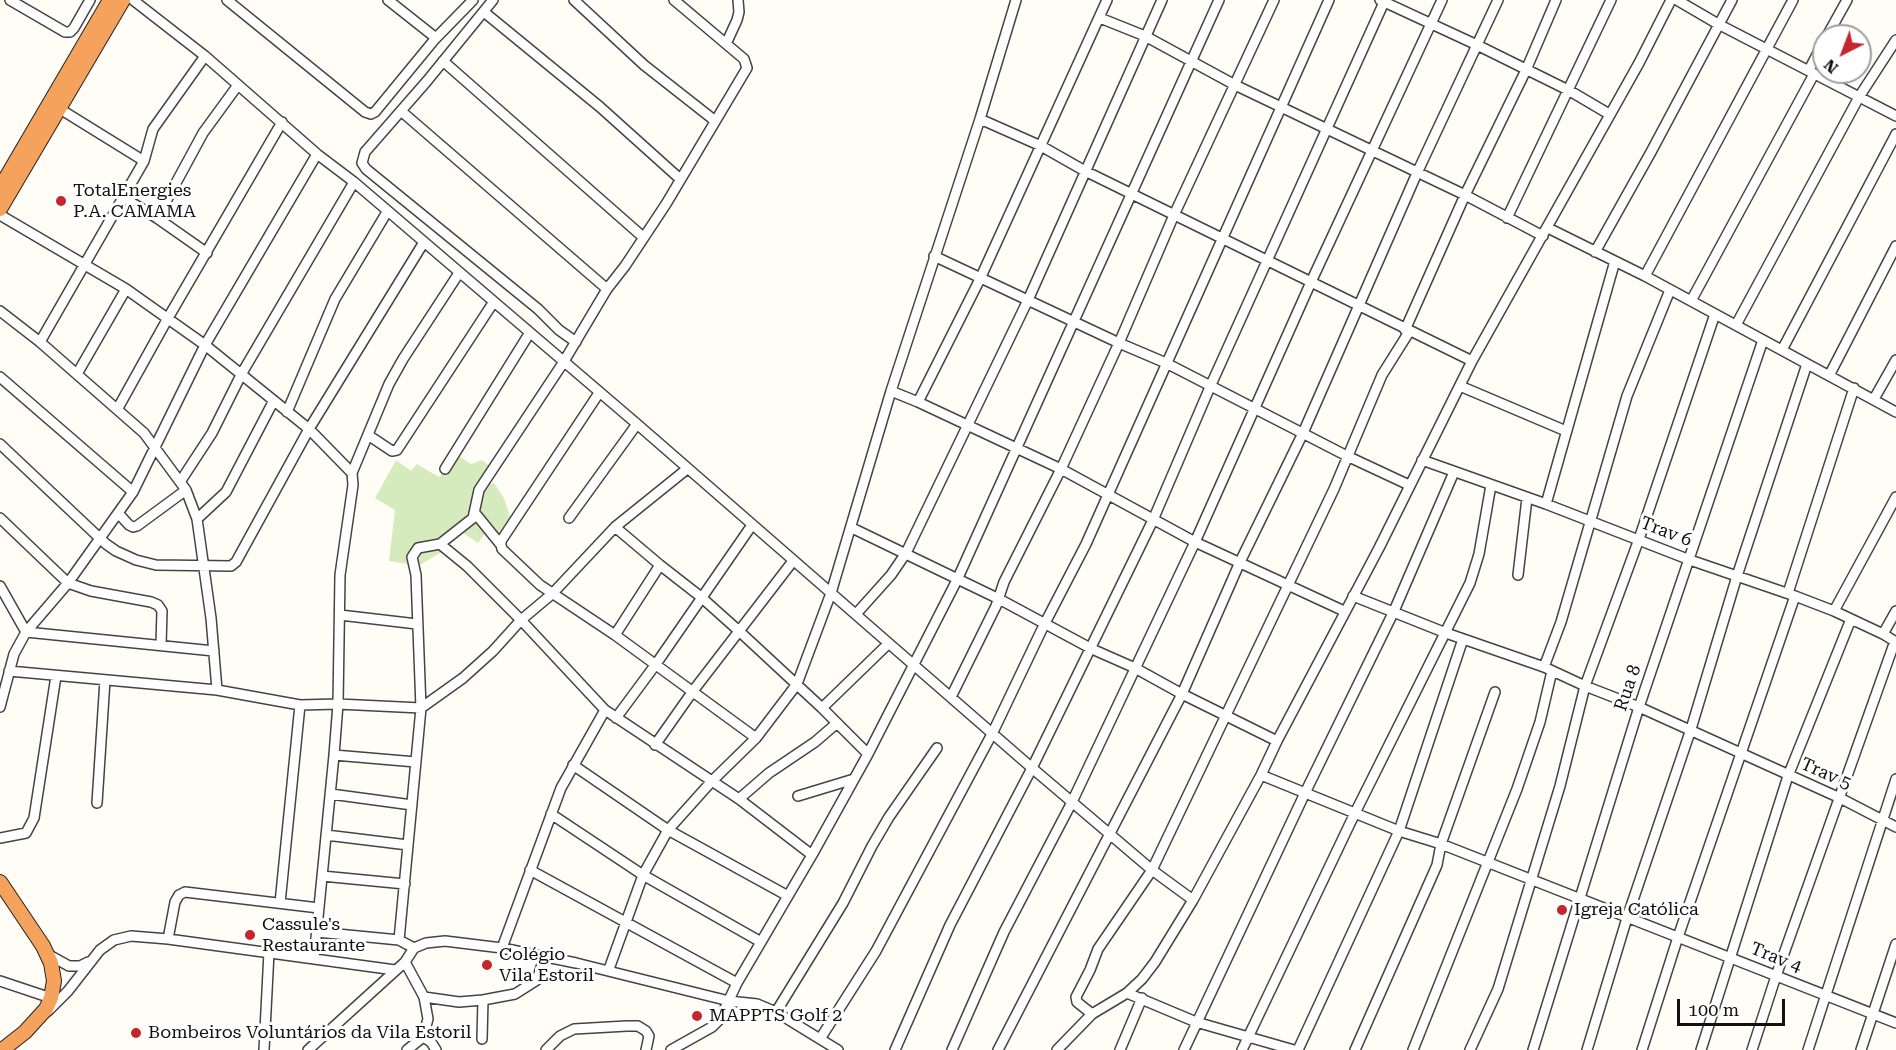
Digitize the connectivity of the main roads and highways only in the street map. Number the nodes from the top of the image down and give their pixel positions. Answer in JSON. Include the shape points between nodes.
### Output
{"nodes":[{"id":1,"x":111,"y":0,"type":"edge"},
{"id":2,"x":123,"y":0,"type":"edge"},
{"id":3,"x":0,"y":188,"type":"edge"},
{"id":4,"x":0,"y":208,"type":"edge"},
{"id":5,"x":0,"y":882,"type":"edge"},
{"id":6,"x":1,"y":1050,"type":"edge"}],
"edges":[{"from":1,"to":3,"type":"highway"},
{"from":2,"to":4,"type":"highway"},
{"from":5,"to":6,"type":"highway","via":[[38,936],[53,972],[46,1009]]}]}
